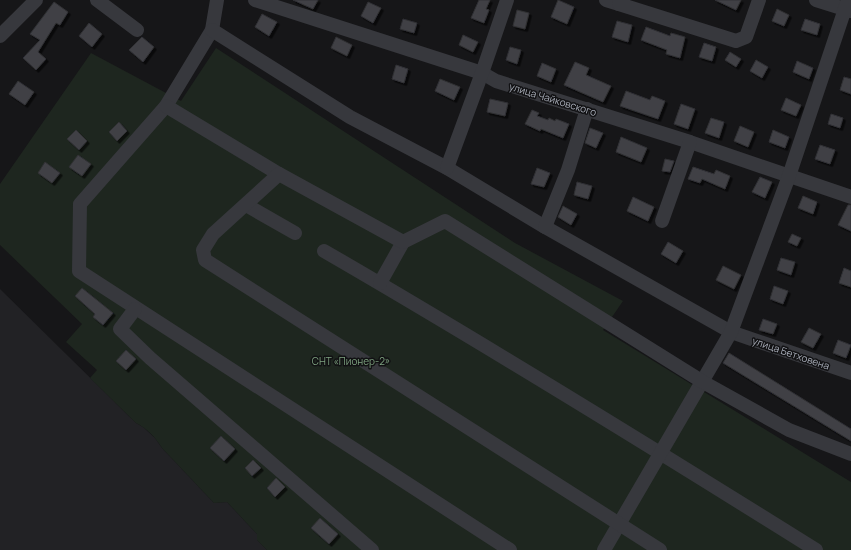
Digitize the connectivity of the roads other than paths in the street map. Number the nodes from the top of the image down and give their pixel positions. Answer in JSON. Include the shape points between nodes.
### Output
{"nodes":[{"id":1,"x":36,"y":0,"type":"edge"},
{"id":2,"x":97,"y":0,"type":"edge"},
{"id":3,"x":217,"y":0,"type":"edge"},
{"id":4,"x":255,"y":0,"type":"edge"},
{"id":5,"x":507,"y":0,"type":"edge"},
{"id":6,"x":759,"y":0,"type":"edge"},
{"id":7,"x":816,"y":0,"type":"edge"},
{"id":8,"x":615,"y":1,"type":"edge"},
{"id":9,"x":848,"y":7,"type":"edge"},
{"id":10,"x":137,"y":30,"type":"dead end"},
{"id":11,"x":212,"y":30,"type":"junction"},
{"id":12,"x":0,"y":36,"type":"edge"},
{"id":13,"x":482,"y":72,"type":"junction"},
{"id":14,"x":166,"y":106,"type":"junction"},
{"id":15,"x":587,"y":109,"type":"junction"},
{"id":16,"x":690,"y":142,"type":"junction"},
{"id":17,"x":447,"y":168,"type":"junction"},
{"id":18,"x":279,"y":174,"type":"junction"},
{"id":19,"x":789,"y":176,"type":"junction"},
{"id":20,"x":851,"y":197,"type":"edge"},
{"id":21,"x":246,"y":205,"type":"junction"},
{"id":22,"x":662,"y":221,"type":"dead end"},
{"id":23,"x":545,"y":227,"type":"junction"},
{"id":24,"x":295,"y":233,"type":"dead end"},
{"id":25,"x":403,"y":242,"type":"junction"},
{"id":26,"x":324,"y":251,"type":"dead end"},
{"id":27,"x":380,"y":283,"type":"junction"},
{"id":28,"x":135,"y":309,"type":"junction"},
{"id":29,"x":731,"y":332,"type":"junction"},
{"id":30,"x":851,"y":373,"type":"edge"},
{"id":31,"x":703,"y":382,"type":"junction"},
{"id":32,"x":661,"y":453,"type":"junction"},
{"id":33,"x":851,"y":454,"type":"edge"},
{"id":34,"x":620,"y":525,"type":"junction"},
{"id":35,"x":372,"y":550,"type":"edge"},
{"id":36,"x":510,"y":550,"type":"edge"},
{"id":37,"x":604,"y":550,"type":"edge"},
{"id":38,"x":660,"y":550,"type":"edge"},
{"id":39,"x":816,"y":550,"type":"edge"}],
"edges":[{"from":1,"to":12,"type":"street"},
{"from":2,"to":10,"type":"street"},
{"from":3,"to":11,"type":"street"},
{"from":4,"to":13,"type":"street","name":"улица Чайковского"},
{"from":5,"to":13,"type":"street"},
{"from":6,"to":8,"type":"street","via":[[746,37],[736,41]]},
{"from":7,"to":9,"type":"street"},
{"from":9,"to":19,"type":"street"},
{"from":11,"to":14,"type":"street"},
{"from":11,"to":17,"type":"street","name":"улица Бетховена","via":[[350,117]]},
{"from":13,"to":15,"type":"street","name":"улица Чайковского","via":[[496,81]]},
{"from":13,"to":17,"type":"street"},
{"from":14,"to":18,"type":"street"},
{"from":14,"to":28,"type":"street","via":[[80,204],[79,271]]},
{"from":15,"to":16,"type":"street","name":"улица Чайковского"},
{"from":15,"to":23,"type":"street","via":[[568,170]]},
{"from":16,"to":19,"type":"street","name":"улица Чайковского"},
{"from":16,"to":22,"type":"street"},
{"from":17,"to":23,"type":"street","name":"улица Бетховена"},
{"from":18,"to":21,"type":"street"},
{"from":18,"to":25,"type":"street"},
{"from":19,"to":20,"type":"street","name":"улица Чайковского"},
{"from":19,"to":29,"type":"street"},
{"from":21,"to":24,"type":"street"},
{"from":21,"to":34,"type":"street","via":[[213,234],[203,250],[205,260]]},
{"from":23,"to":29,"type":"street","name":"улица Бетховена"},
{"from":25,"to":27,"type":"street"},
{"from":25,"to":31,"type":"street","via":[[445,221]]},
{"from":26,"to":27,"type":"street"},
{"from":27,"to":32,"type":"street"},
{"from":28,"to":35,"type":"street","via":[[120,330]]},
{"from":28,"to":36,"type":"street"},
{"from":29,"to":30,"type":"street","name":"улица Бетховена"},
{"from":29,"to":31,"type":"street"},
{"from":31,"to":32,"type":"street"},
{"from":31,"to":33,"type":"street","via":[[789,430]]},
{"from":32,"to":34,"type":"street"},
{"from":32,"to":39,"type":"street"},
{"from":34,"to":37,"type":"street"},
{"from":34,"to":38,"type":"street"}]}
